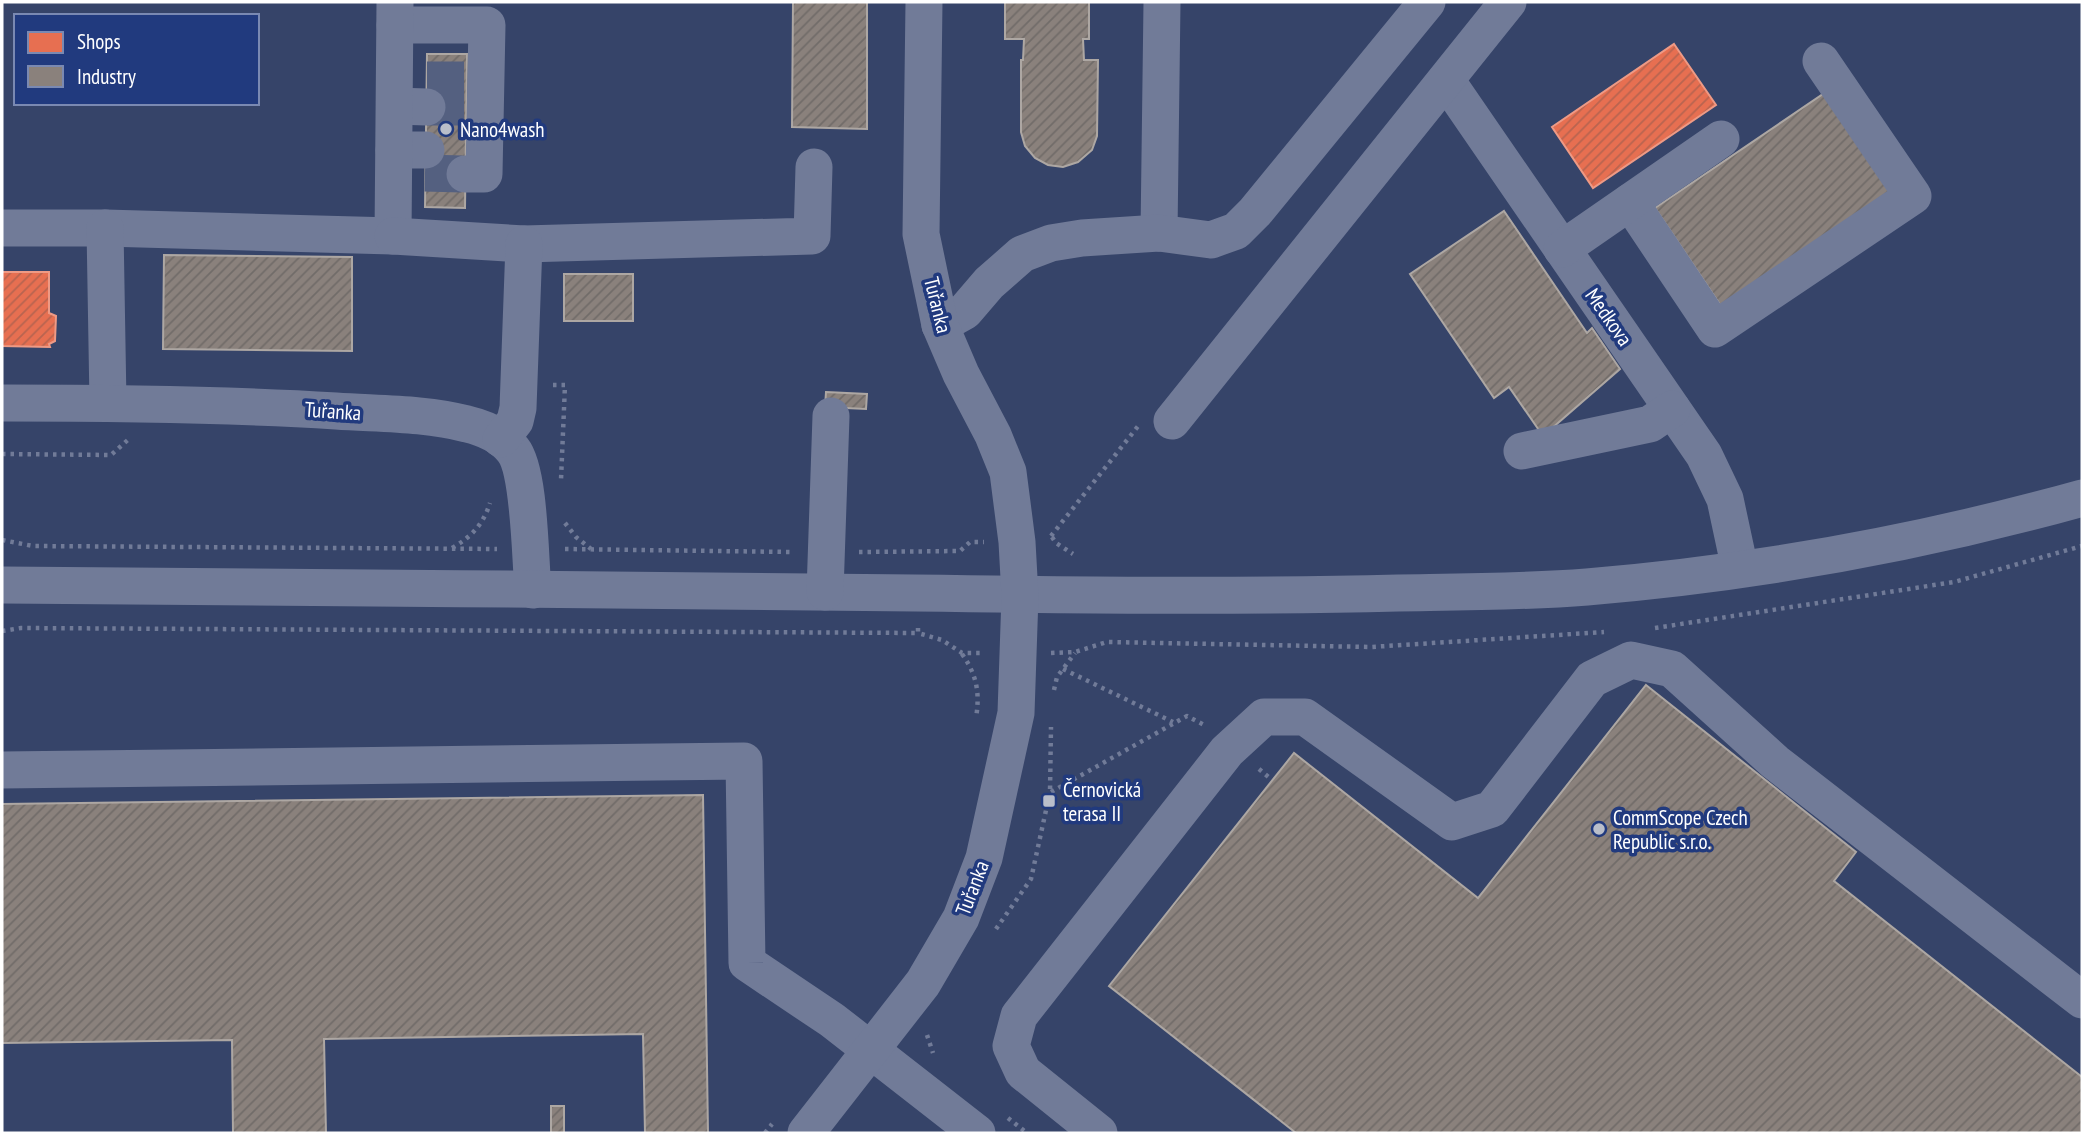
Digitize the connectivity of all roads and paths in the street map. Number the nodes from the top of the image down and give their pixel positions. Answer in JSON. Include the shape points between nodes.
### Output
{"nodes":[{"id":1,"x":924,"y":2,"type":"edge"},
{"id":2,"x":1162,"y":2,"type":"edge"},
{"id":3,"x":1427,"y":2,"type":"edge"},
{"id":4,"x":1508,"y":2,"type":"edge"},
{"id":5,"x":395,"y":13,"type":"edge"},
{"id":6,"x":1821,"y":61,"type":"dead end"},
{"id":7,"x":1446,"y":80,"type":"junction"},
{"id":8,"x":1721,"y":139,"type":"dead end"},
{"id":9,"x":472,"y":158,"type":"dead end"},
{"id":10,"x":814,"y":167,"type":"dead end"},
{"id":11,"x":1630,"y":202,"type":"junction"},
{"id":12,"x":2,"y":228,"type":"edge"},
{"id":13,"x":105,"y":228,"type":"junction"},
{"id":14,"x":1159,"y":233,"type":"junction"},
{"id":15,"x":393,"y":236,"type":"junction"},
{"id":16,"x":524,"y":244,"type":"junction"},
{"id":17,"x":1562,"y":249,"type":"junction"},
{"id":18,"x":940,"y":324,"type":"junction"},
{"id":19,"x":519,"y":384,"type":"junction"},
{"id":20,"x":2,"y":403,"type":"edge"},
{"id":21,"x":108,"y":403,"type":"junction"},
{"id":22,"x":1672,"y":409,"type":"junction"},
{"id":23,"x":831,"y":416,"type":"dead end"},
{"id":24,"x":1172,"y":421,"type":"dead end"},
{"id":25,"x":136,"y":433,"type":"dead end"},
{"id":26,"x":500,"y":439,"type":"junction"},
{"id":27,"x":1522,"y":451,"type":"dead end"},
{"id":28,"x":2,"y":454,"type":"edge"},
{"id":29,"x":561,"y":491,"type":"dead end"},
{"id":30,"x":490,"y":494,"type":"dead end"},
{"id":31,"x":2082,"y":498,"type":"edge"},
{"id":32,"x":563,"y":514,"type":"dead end"},
{"id":33,"x":451,"y":548,"type":"dead end"},
{"id":34,"x":592,"y":550,"type":"dead end"},
{"id":35,"x":1741,"y":569,"type":"junction"},
{"id":36,"x":2,"y":585,"type":"edge"},
{"id":37,"x":533,"y":590,"type":"junction"},
{"id":38,"x":825,"y":593,"type":"junction"},
{"id":39,"x":1020,"y":596,"type":"junction"},
{"id":40,"x":2,"y":631,"type":"edge"},
{"id":41,"x":918,"y":633,"type":"dead end"},
{"id":42,"x":1075,"y":652,"type":"dead end"},
{"id":43,"x":962,"y":653,"type":"dead end"},
{"id":44,"x":1063,"y":669,"type":"junction"},
{"id":45,"x":1051,"y":700,"type":"dead end"},
{"id":46,"x":1174,"y":722,"type":"junction"},
{"id":47,"x":1200,"y":722,"type":"dead end"},
{"id":48,"x":1051,"y":726,"type":"dead end"},
{"id":49,"x":975,"y":727,"type":"dead end"},
{"id":50,"x":2,"y":769,"type":"edge"},
{"id":51,"x":1050,"y":792,"type":"junction"},
{"id":52,"x":994,"y":932,"type":"dead end"},
{"id":53,"x":2082,"y":1000,"type":"edge"},
{"id":54,"x":929,"y":1027,"type":"dead end"},
{"id":55,"x":872,"y":1050,"type":"junction"},
{"id":56,"x":940,"y":1060,"type":"dead end"},
{"id":57,"x":992,"y":1125,"type":"edge"},
{"id":58,"x":789,"y":1128,"type":"edge"},
{"id":59,"x":765,"y":1133,"type":"edge"},
{"id":60,"x":1027,"y":1133,"type":"edge"},
{"id":61,"x":1099,"y":1133,"type":"edge"}],
"edges":[{"from":1,"to":18,"type":"street","name":"Tuřanka","via":[[922,234]]},
{"from":2,"to":14,"type":"street"},
{"from":3,"to":14,"type":"street","via":[[1236,231],[1211,240]]},
{"from":4,"to":7,"type":"street"},
{"from":5,"to":9,"type":"street","via":[[487,25]]},
{"from":5,"to":15,"type":"street","via":[[411,93],[410,161]]},
{"from":6,"to":11,"type":"street","via":[[1913,196],[1715,329]]},
{"from":7,"to":17,"type":"street","name":"Medkova"},
{"from":7,"to":24,"type":"street"},
{"from":8,"to":11,"type":"street"},
{"from":10,"to":16,"type":"street","via":[[812,236]]},
{"from":11,"to":17,"type":"street"},
{"from":12,"to":13,"type":"street"},
{"from":13,"to":15,"type":"street"},
{"from":13,"to":21,"type":"street"},
{"from":14,"to":18,"type":"street","via":[[1082,238],[1022,254],[965,311]]},
{"from":15,"to":16,"type":"street"},
{"from":16,"to":19,"type":"street"},
{"from":17,"to":22,"type":"street","name":"Medkova"},
{"from":18,"to":39,"type":"street","name":"Tuřanka","via":[[1008,472]]},
{"from":19,"to":26,"type":"street","via":[[515,421]]},
{"from":19,"to":29,"type":"path","via":[[565,385]]},
{"from":20,"to":21,"type":"street","name":"Tuřanka"},
{"from":21,"to":26,"type":"street","name":"Tuřanka","via":[[428,417],[468,424]]},
{"from":22,"to":27,"type":"street","via":[[1650,424]]},
{"from":22,"to":35,"type":"street","name":"Medkova","via":[[1720,488]]},
{"from":23,"to":38,"type":"street"},
{"from":25,"to":28,"type":"path","via":[[111,455]]},
{"from":26,"to":37,"type":"street","name":"Tuřanka","via":[[511,447],[522,469]]},
{"from":30,"to":33,"type":"path","via":[[485,520]]},
{"from":31,"to":35,"type":"street","via":[[1907,540]]},
{"from":32,"to":34,"type":"path","via":[[576,537]]},
{"from":35,"to":39,"type":"street","via":[[1520,590]]},
{"from":36,"to":37,"type":"street"},
{"from":37,"to":38,"type":"street"},
{"from":38,"to":39,"type":"street"},
{"from":39,"to":55,"type":"street","name":"Tuřanka","via":[[1016,713],[984,858],[946,947]]},
{"from":40,"to":41,"type":"path"},
{"from":42,"to":44,"type":"path"},
{"from":43,"to":49,"type":"path","via":[[978,688]]},
{"from":44,"to":45,"type":"path"},
{"from":44,"to":46,"type":"path"},
{"from":46,"to":47,"type":"path","via":[[1187,716]]},
{"from":46,"to":51,"type":"path"},
{"from":48,"to":51,"type":"path"},
{"from":50,"to":55,"type":"street","via":[[744,761],[747,963]]},
{"from":51,"to":52,"type":"path","via":[[1031,879]]},
{"from":53,"to":61,"type":"street","via":[[1775,762],[1672,669],[1630,660],[1592,679],[1492,809],[1452,822],[1305,717],[1264,717],[1227,751],[1019,1016],[1011,1046],[1023,1072]]},
{"from":54,"to":56,"type":"path","via":[[931,1052]]},
{"from":55,"to":57,"type":"street"},
{"from":55,"to":58,"type":"street","name":"Tuřanka"},
{"from":57,"to":60,"type":"path"},
{"from":58,"to":59,"type":"path"}]}
